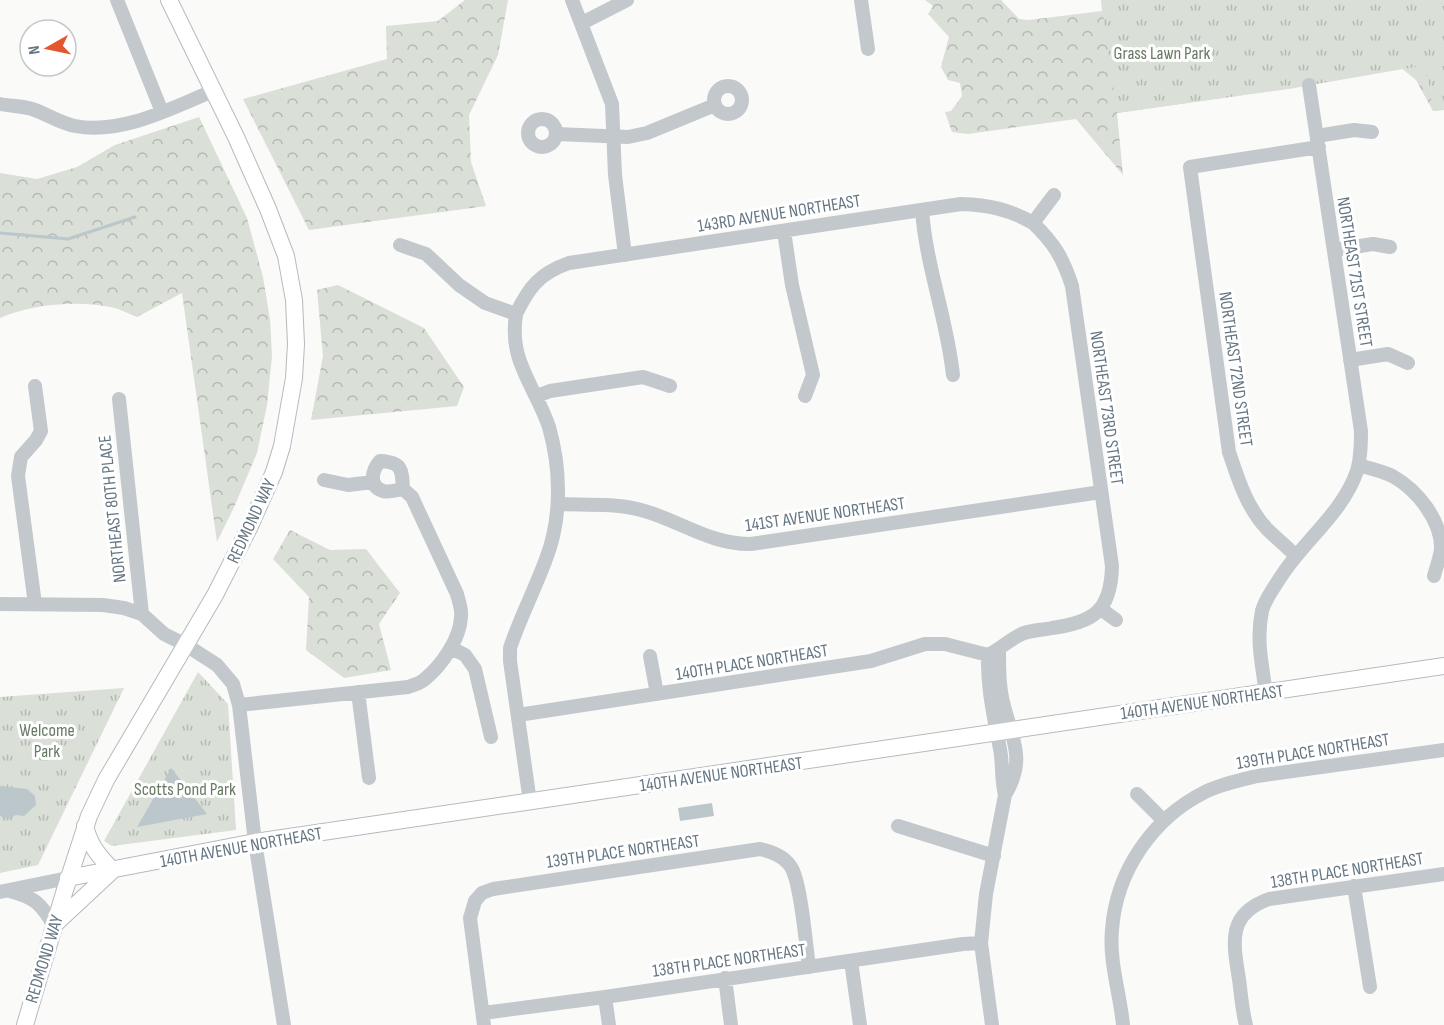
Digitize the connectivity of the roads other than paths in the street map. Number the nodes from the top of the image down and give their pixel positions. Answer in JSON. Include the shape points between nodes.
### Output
{"nodes":[{"id":1,"x":117,"y":0,"type":"edge"},
{"id":2,"x":169,"y":0,"type":"edge"},
{"id":3,"x":572,"y":0,"type":"edge"},
{"id":4,"x":627,"y":0,"type":"edge"},
{"id":5,"x":861,"y":0,"type":"edge"},
{"id":6,"x":582,"y":23,"type":"junction"},
{"id":7,"x":867,"y":49,"type":"dead end"},
{"id":8,"x":1309,"y":85,"type":"dead end"},
{"id":9,"x":213,"y":91,"type":"junction"},
{"id":10,"x":0,"y":104,"type":"edge"},
{"id":11,"x":715,"y":105,"type":"dead end"},
{"id":12,"x":162,"y":112,"type":"junction"},
{"id":13,"x":1372,"y":132,"type":"dead end"},
{"id":14,"x":556,"y":134,"type":"dead end"},
{"id":15,"x":614,"y":137,"type":"junction"},
{"id":16,"x":1318,"y":142,"type":"junction"},
{"id":17,"x":1054,"y":195,"type":"dead end"},
{"id":18,"x":922,"y":210,"type":"junction"},
{"id":19,"x":1033,"y":223,"type":"junction"},
{"id":20,"x":784,"y":231,"type":"junction"},
{"id":21,"x":400,"y":245,"type":"dead end"},
{"id":22,"x":1390,"y":247,"type":"dead end"},
{"id":23,"x":1334,"y":250,"type":"junction"},
{"id":24,"x":625,"y":255,"type":"junction"},
{"id":25,"x":516,"y":314,"type":"junction"},
{"id":26,"x":1350,"y":360,"type":"junction"},
{"id":27,"x":1408,"y":363,"type":"dead end"},
{"id":28,"x":954,"y":375,"type":"dead end"},
{"id":29,"x":35,"y":386,"type":"dead end"},
{"id":30,"x":670,"y":386,"type":"dead end"},
{"id":31,"x":537,"y":396,"type":"junction"},
{"id":32,"x":805,"y":396,"type":"dead end"},
{"id":33,"x":119,"y":399,"type":"dead end"},
{"id":34,"x":1359,"y":465,"type":"junction"},
{"id":35,"x":324,"y":480,"type":"dead end"},
{"id":36,"x":373,"y":482,"type":"junction"},
{"id":37,"x":403,"y":489,"type":"junction"},
{"id":38,"x":1101,"y":492,"type":"junction"},
{"id":39,"x":558,"y":504,"type":"junction"},
{"id":40,"x":1295,"y":555,"type":"junction"},
{"id":41,"x":1434,"y":576,"type":"dead end"},
{"id":42,"x":0,"y":604,"type":"edge"},
{"id":43,"x":35,"y":604,"type":"junction"},
{"id":44,"x":1101,"y":609,"type":"junction"},
{"id":45,"x":142,"y":614,"type":"junction"},
{"id":46,"x":1116,"y":620,"type":"dead end"},
{"id":47,"x":186,"y":645,"type":"junction"},
{"id":48,"x":451,"y":648,"type":"junction"},
{"id":49,"x":994,"y":653,"type":"junction"},
{"id":50,"x":650,"y":656,"type":"dead end"},
{"id":51,"x":1444,"y":666,"type":"edge"},
{"id":52,"x":358,"y":692,"type":"junction"},
{"id":53,"x":1266,"y":693,"type":"junction"},
{"id":54,"x":657,"y":694,"type":"junction"},
{"id":55,"x":238,"y":705,"type":"junction"},
{"id":56,"x":518,"y":715,"type":"junction"},
{"id":57,"x":1004,"y":731,"type":"junction"},
{"id":58,"x":491,"y":737,"type":"dead end"},
{"id":59,"x":1444,"y":750,"type":"edge"},
{"id":60,"x":369,"y":778,"type":"dead end"},
{"id":61,"x":1137,"y":794,"type":"dead end"},
{"id":62,"x":530,"y":802,"type":"junction"},
{"id":63,"x":1163,"y":820,"type":"junction"},
{"id":64,"x":86,"y":826,"type":"junction"},
{"id":65,"x":898,"y":826,"type":"dead end"},
{"id":66,"x":255,"y":842,"type":"junction"},
{"id":67,"x":994,"y":856,"type":"junction"},
{"id":68,"x":112,"y":870,"type":"junction"},
{"id":69,"x":1444,"y":874,"type":"edge"},
{"id":70,"x":68,"y":878,"type":"junction"},
{"id":71,"x":1354,"y":886,"type":"junction"},
{"id":72,"x":4,"y":891,"type":"edge"},
{"id":73,"x":54,"y":926,"type":"junction"},
{"id":74,"x":981,"y":944,"type":"junction"},
{"id":75,"x":851,"y":961,"type":"junction"},
{"id":76,"x":810,"y":967,"type":"junction"},
{"id":77,"x":724,"y":978,"type":"junction"},
{"id":78,"x":1370,"y":987,"type":"dead end"},
{"id":79,"x":605,"y":997,"type":"junction"},
{"id":80,"x":483,"y":1019,"type":"edge"},
{"id":81,"x":25,"y":1025,"type":"edge"},
{"id":82,"x":284,"y":1025,"type":"edge"},
{"id":83,"x":609,"y":1025,"type":"edge"},
{"id":84,"x":731,"y":1025,"type":"edge"},
{"id":85,"x":860,"y":1025,"type":"edge"},
{"id":86,"x":992,"y":1025,"type":"edge"},
{"id":87,"x":1123,"y":1025,"type":"edge"},
{"id":88,"x":1246,"y":1025,"type":"edge"}],
"edges":[{"from":1,"to":12,"type":"street"},
{"from":2,"to":9,"type":"main road","name":"REDMOND WAY"},
{"from":3,"to":6,"type":"street"},
{"from":4,"to":6,"type":"street"},
{"from":5,"to":7,"type":"street"},
{"from":6,"to":15,"type":"street","via":[[612,104]]},
{"from":8,"to":16,"type":"street","name":"NORTHEAST 71ST STREET"},
{"from":9,"to":12,"type":"street"},
{"from":9,"to":47,"type":"main road","name":"REDMOND WAY","via":[[286,256],[296,344],[287,423],[274,472],[215,595]]},
{"from":10,"to":12,"type":"street","via":[[31,109],[76,127],[127,124]]},
{"from":11,"to":15,"type":"street","via":[[647,133]]},
{"from":13,"to":16,"type":"street","via":[[1354,130]]},
{"from":14,"to":15,"type":"street"},
{"from":15,"to":24,"type":"street"},
{"from":16,"to":23,"type":"street","name":"NORTHEAST 71ST STREET"},
{"from":16,"to":40,"type":"street","name":"NORTHEAST 72ND STREET","via":[[1190,167],[1229,452],[1252,508],[1266,528]]},
{"from":17,"to":19,"type":"street"},
{"from":18,"to":19,"type":"street","name":"143RD AVENUE NORTHEAST","via":[[981,205],[1016,213]]},
{"from":18,"to":20,"type":"street","name":"143RD AVENUE NORTHEAST"},
{"from":18,"to":28,"type":"street","via":[[927,254]]},
{"from":19,"to":38,"type":"street","name":"NORTHEAST 73RD STREET","via":[[1049,238],[1064,262],[1072,286]]},
{"from":20,"to":24,"type":"street","name":"143RD AVENUE NORTHEAST"},
{"from":20,"to":32,"type":"street","via":[[813,375]]},
{"from":21,"to":25,"type":"street","via":[[426,254],[485,303]]},
{"from":22,"to":23,"type":"street","via":[[1373,244]]},
{"from":23,"to":26,"type":"street","name":"NORTHEAST 71ST STREET"},
{"from":24,"to":25,"type":"street","name":"143RD AVENUE NORTHEAST","via":[[553,269],[526,293]]},
{"from":25,"to":31,"type":"street","via":[[518,355]]},
{"from":26,"to":27,"type":"street","via":[[1388,354]]},
{"from":26,"to":34,"type":"street","name":"NORTHEAST 71ST STREET","via":[[1360,431]]},
{"from":29,"to":43,"type":"street","via":[[41,431],[21,457],[18,476]]},
{"from":30,"to":31,"type":"street","via":[[643,378]]},
{"from":31,"to":39,"type":"street","via":[[556,456]]},
{"from":33,"to":45,"type":"street","name":"NORTHEAST 80TH PLACE"},
{"from":34,"to":40,"type":"street","via":[[1336,509]]},
{"from":34,"to":41,"type":"street","via":[[1392,476],[1408,487],[1431,514],[1441,549]]},
{"from":35,"to":36,"type":"street","via":[[348,485]]},
{"from":36,"to":37,"type":"street","via":[[385,492]]},
{"from":36,"to":37,"type":"street","via":[[375,466],[380,461],[393,462],[402,474]]},
{"from":37,"to":48,"type":"street","via":[[412,497],[457,594],[461,608],[459,628]]},
{"from":38,"to":39,"type":"street","name":"141ST AVENUE NORTHEAST","via":[[751,544],[719,541],[642,510]]},
{"from":38,"to":44,"type":"street","name":"NORTHEAST 73RD STREET","via":[[1112,574],[1108,599]]},
{"from":39,"to":56,"type":"street","via":[[547,557],[510,648]]},
{"from":40,"to":53,"type":"street","via":[[1263,608],[1259,630]]},
{"from":42,"to":43,"type":"street"},
{"from":43,"to":45,"type":"street","via":[[103,605]]},
{"from":44,"to":46,"type":"street"},
{"from":44,"to":49,"type":"street","via":[[1073,625],[1027,632]]},
{"from":45,"to":47,"type":"street","via":[[164,634]]},
{"from":47,"to":55,"type":"street","via":[[217,665],[233,684]]},
{"from":47,"to":64,"type":"main road","name":"REDMOND WAY","via":[[106,780]]},
{"from":48,"to":52,"type":"street","via":[[424,681],[408,687]]},
{"from":48,"to":58,"type":"street","via":[[465,655],[475,669]]},
{"from":49,"to":54,"type":"street","name":"140TH PLACE NORTHEAST","via":[[925,644],[872,662]]},
{"from":49,"to":57,"type":"street","via":[[1004,706]]},
{"from":50,"to":54,"type":"street"},
{"from":51,"to":53,"type":"main road","name":"140TH AVENUE NORTHEAST"},
{"from":52,"to":55,"type":"street"},
{"from":52,"to":60,"type":"street"},
{"from":53,"to":57,"type":"main road","name":"140TH AVENUE NORTHEAST"},
{"from":54,"to":56,"type":"street","name":"140TH PLACE NORTHEAST"},
{"from":55,"to":66,"type":"street"},
{"from":56,"to":62,"type":"street"},
{"from":57,"to":62,"type":"main road","name":"140TH AVENUE NORTHEAST"},
{"from":57,"to":67,"type":"street","via":[[1016,748],[1016,764],[1014,780],[1005,795]]},
{"from":59,"to":63,"type":"street","name":"139TH PLACE NORTHEAST","via":[[1230,782],[1206,791]]},
{"from":61,"to":63,"type":"street"},
{"from":62,"to":66,"type":"main road","name":"140TH AVENUE NORTHEAST"},
{"from":63,"to":87,"type":"street","name":"139TH PLACE NORTHEAST","via":[[1138,852],[1116,902],[1112,957]]},
{"from":64,"to":68,"type":"main road","via":[[97,855]]},
{"from":64,"to":70,"type":"main road","name":"REDMOND WAY"},
{"from":65,"to":67,"type":"street"},
{"from":66,"to":68,"type":"main road","name":"140TH AVENUE NORTHEAST"},
{"from":66,"to":82,"type":"street"},
{"from":67,"to":74,"type":"street"},
{"from":68,"to":70,"type":"main road","name":"140TH AVENUE NORTHEAST"},
{"from":68,"to":73,"type":"main road"},
{"from":69,"to":71,"type":"street","name":"138TH PLACE NORTHEAST"},
{"from":70,"to":72,"type":"street","name":"140TH AVENUE NORTHEAST"},
{"from":70,"to":73,"type":"main road","name":"REDMOND WAY"},
{"from":71,"to":78,"type":"street"},
{"from":71,"to":88,"type":"street","name":"138TH PLACE NORTHEAST","via":[[1269,899],[1247,910],[1234,932]]},
{"from":72,"to":73,"type":"street","via":[[29,896]]},
{"from":73,"to":81,"type":"main road","name":"REDMOND WAY"},
{"from":74,"to":75,"type":"street","name":"138TH PLACE NORTHEAST"},
{"from":74,"to":86,"type":"street"},
{"from":75,"to":76,"type":"street","name":"138TH PLACE NORTHEAST"},
{"from":75,"to":85,"type":"street"},
{"from":76,"to":77,"type":"street","name":"138TH PLACE NORTHEAST"},
{"from":76,"to":80,"type":"street","name":"139TH PLACE NORTHEAST","via":[[793,869],[779,855],[760,849],[505,887],[482,893],[471,909]]},
{"from":77,"to":79,"type":"street","name":"138TH PLACE NORTHEAST"},
{"from":77,"to":84,"type":"street"},
{"from":79,"to":80,"type":"street","name":"138TH PLACE NORTHEAST"},
{"from":79,"to":83,"type":"street"}]}
